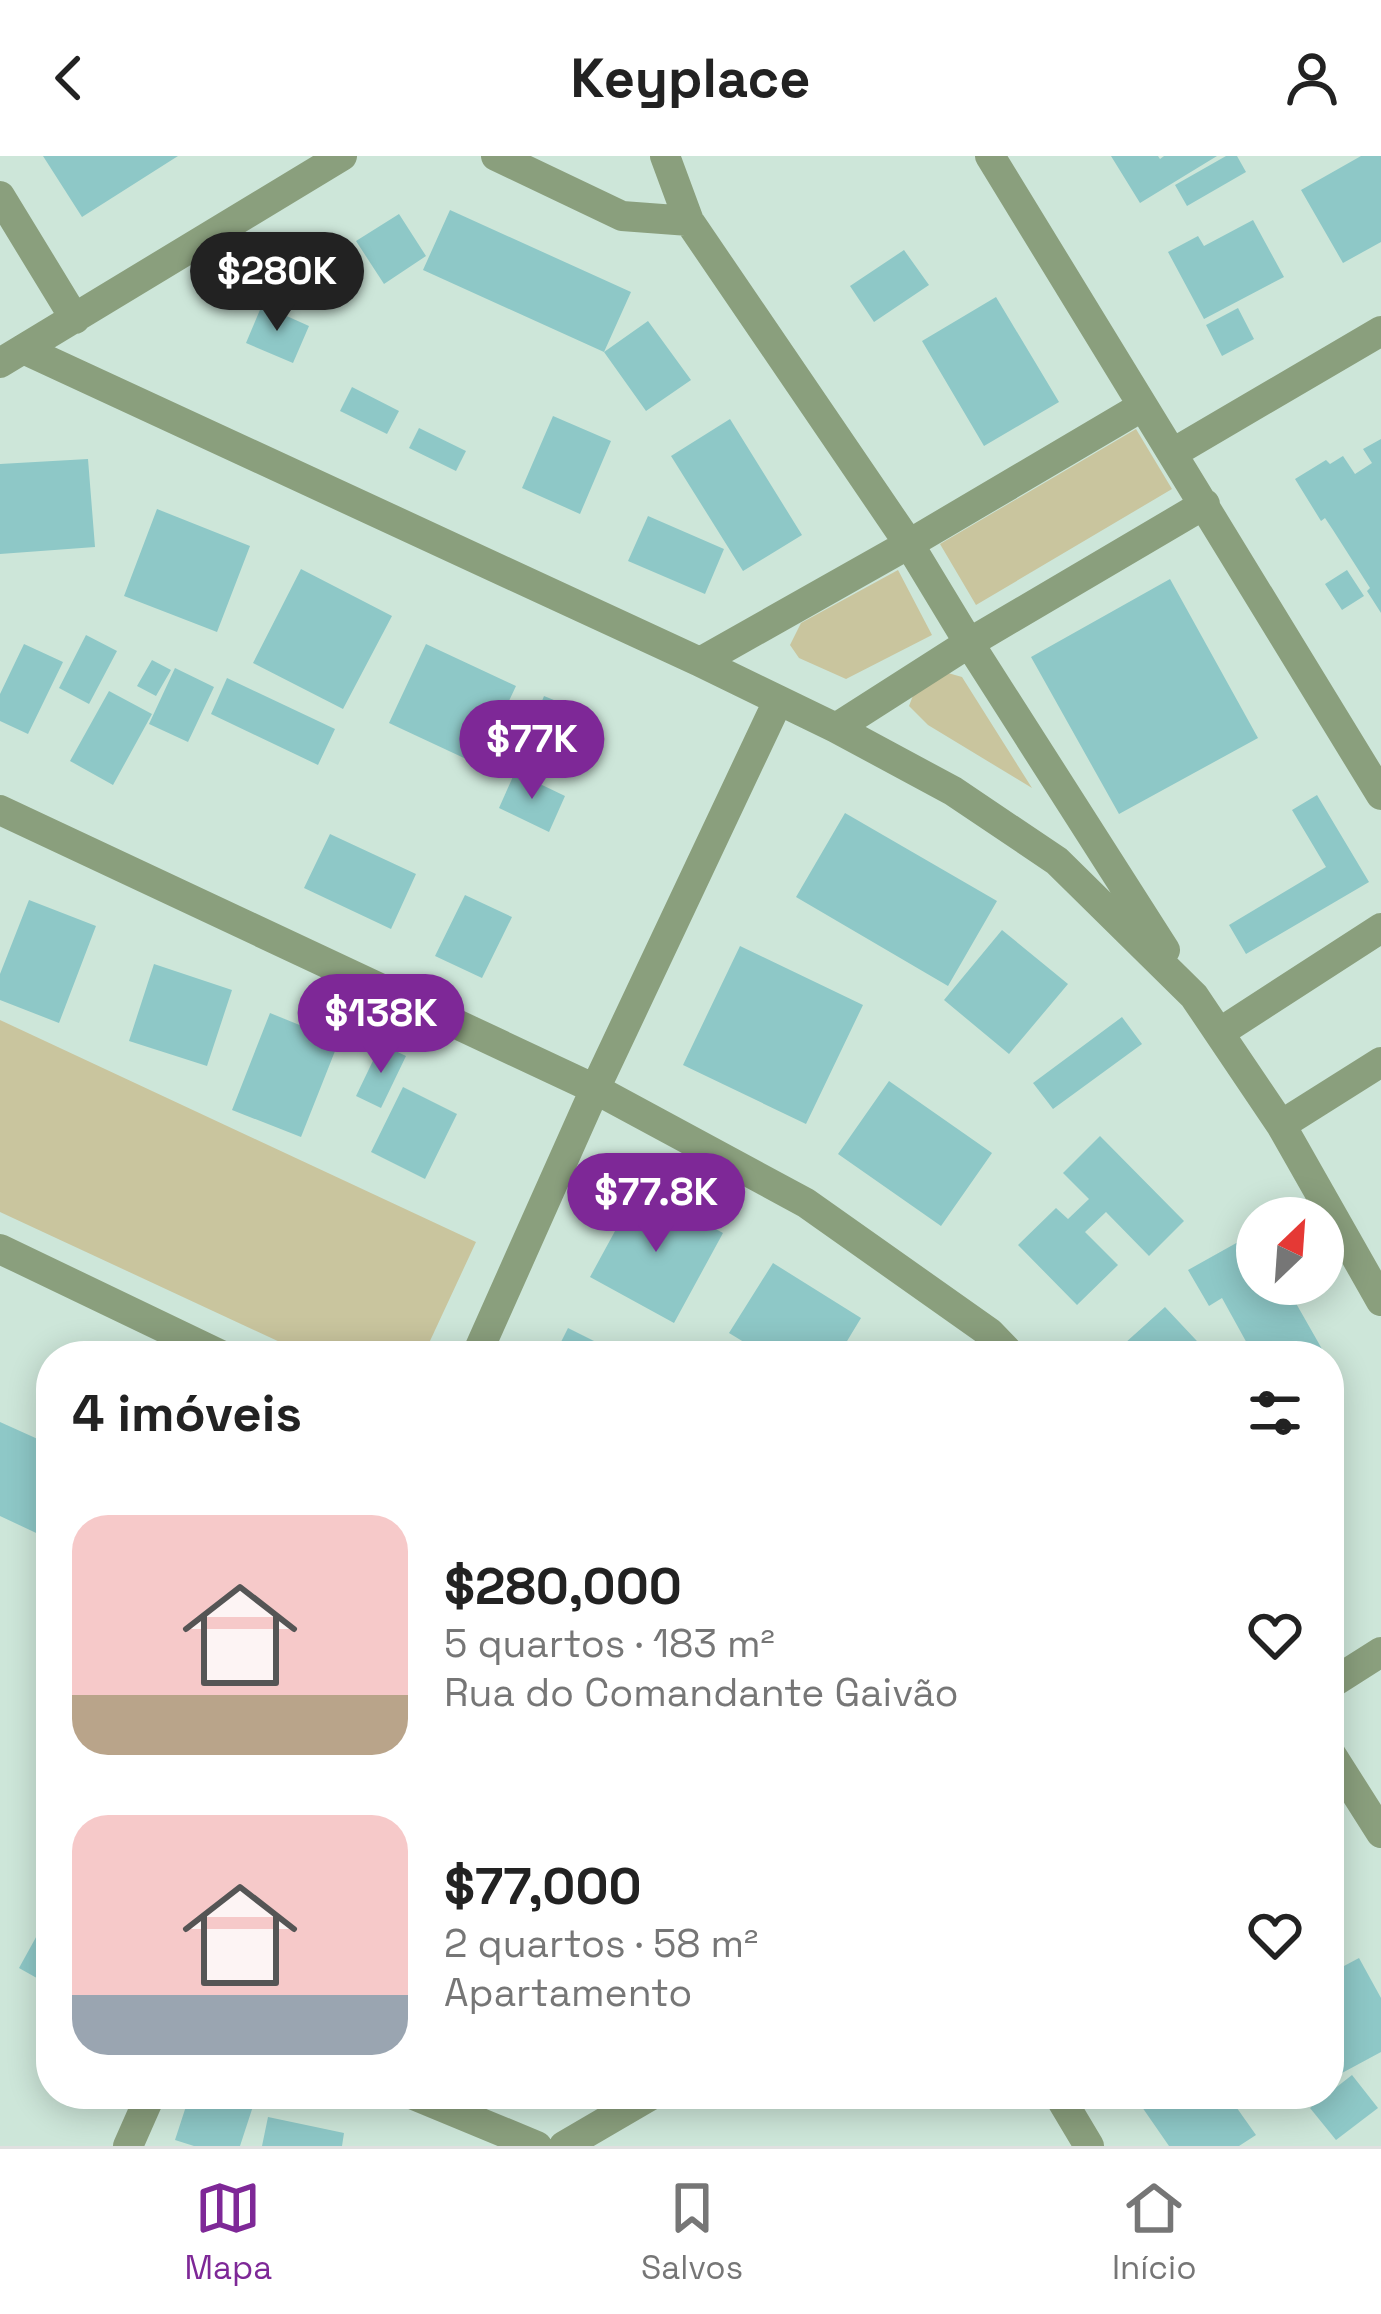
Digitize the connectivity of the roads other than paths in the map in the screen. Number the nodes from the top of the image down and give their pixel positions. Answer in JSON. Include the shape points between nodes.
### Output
{"nodes":[{"id":1,"x":342,"y":156,"type":"edge"},
{"id":2,"x":496,"y":156,"type":"edge"},
{"id":3,"x":665,"y":156,"type":"edge"},
{"id":4,"x":990,"y":156,"type":"edge"},
{"id":5,"x":0,"y":196,"type":"edge"},
{"id":6,"x":689,"y":221,"type":"junction"},
{"id":7,"x":74,"y":319,"type":"junction"},
{"id":8,"x":1381,"y":331,"type":"edge"},
{"id":9,"x":12,"y":356,"type":"edge"},
{"id":10,"x":1143,"y":406,"type":"junction"},
{"id":11,"x":1173,"y":453,"type":"junction"},
{"id":12,"x":1205,"y":504,"type":"junction"},
{"id":13,"x":909,"y":544,"type":"junction"},
{"id":14,"x":969,"y":644,"type":"junction"},
{"id":15,"x":700,"y":662,"type":"junction"},
{"id":16,"x":778,"y":701,"type":"junction"},
{"id":17,"x":836,"y":728,"type":"junction"},
{"id":18,"x":1381,"y":795,"type":"edge"},
{"id":19,"x":0,"y":810,"type":"edge"},
{"id":20,"x":1381,"y":928,"type":"edge"},
{"id":21,"x":1194,"y":995,"type":"junction"},
{"id":22,"x":1220,"y":1033,"type":"junction"},
{"id":23,"x":1381,"y":1062,"type":"edge"},
{"id":24,"x":595,"y":1089,"type":"junction"},
{"id":25,"x":1281,"y":1125,"type":"junction"},
{"id":26,"x":0,"y":1249,"type":"edge"},
{"id":27,"x":1381,"y":1301,"type":"edge"},
{"id":28,"x":192,"y":1341,"type":"edge"},
{"id":29,"x":483,"y":1341,"type":"edge"},
{"id":30,"x":998,"y":1341,"type":"edge"},
{"id":31,"x":1381,"y":1652,"type":"edge"},
{"id":32,"x":1344,"y":1675,"type":"edge"},
{"id":33,"x":1344,"y":1775,"type":"edge"},
{"id":34,"x":1381,"y":1834,"type":"edge"},
{"id":35,"x":144,"y":2109,"type":"edge"},
{"id":36,"x":447,"y":2109,"type":"edge"},
{"id":37,"x":627,"y":2109,"type":"edge"},
{"id":38,"x":1067,"y":2109,"type":"edge"},
{"id":39,"x":128,"y":2146,"type":"edge"},
{"id":40,"x":536,"y":2146,"type":"edge"},
{"id":41,"x":564,"y":2146,"type":"edge"},
{"id":42,"x":1090,"y":2146,"type":"edge"}],
"edges":[{"from":1,"to":7,"type":"street"},
{"from":2,"to":6,"type":"street","via":[[622,216]]},
{"from":3,"to":6,"type":"street"},
{"from":4,"to":10,"type":"street"},
{"from":5,"to":7,"type":"street"},
{"from":6,"to":13,"type":"street"},
{"from":7,"to":9,"type":"street"},
{"from":8,"to":11,"type":"street"},
{"from":9,"to":15,"type":"street"},
{"from":10,"to":11,"type":"street"},
{"from":10,"to":13,"type":"street"},
{"from":11,"to":12,"type":"street"},
{"from":12,"to":14,"type":"street"},
{"from":12,"to":18,"type":"street"},
{"from":13,"to":14,"type":"street"},
{"from":13,"to":15,"type":"street"},
{"from":14,"to":17,"type":"street"},
{"from":14,"to":21,"type":"street"},
{"from":15,"to":16,"type":"street"},
{"from":16,"to":17,"type":"street"},
{"from":16,"to":24,"type":"street"},
{"from":17,"to":21,"type":"street","via":[[953,791],[1057,861]]},
{"from":19,"to":24,"type":"street"},
{"from":20,"to":22,"type":"street"},
{"from":21,"to":22,"type":"street"},
{"from":22,"to":25,"type":"street"},
{"from":23,"to":25,"type":"street"},
{"from":24,"to":29,"type":"street"},
{"from":24,"to":30,"type":"street","via":[[806,1203]]},
{"from":25,"to":27,"type":"street"},
{"from":26,"to":28,"type":"street"},
{"from":31,"to":32,"type":"street"},
{"from":33,"to":34,"type":"street"},
{"from":35,"to":39,"type":"street"},
{"from":36,"to":40,"type":"street"},
{"from":37,"to":41,"type":"street"},
{"from":38,"to":42,"type":"street"}]}
